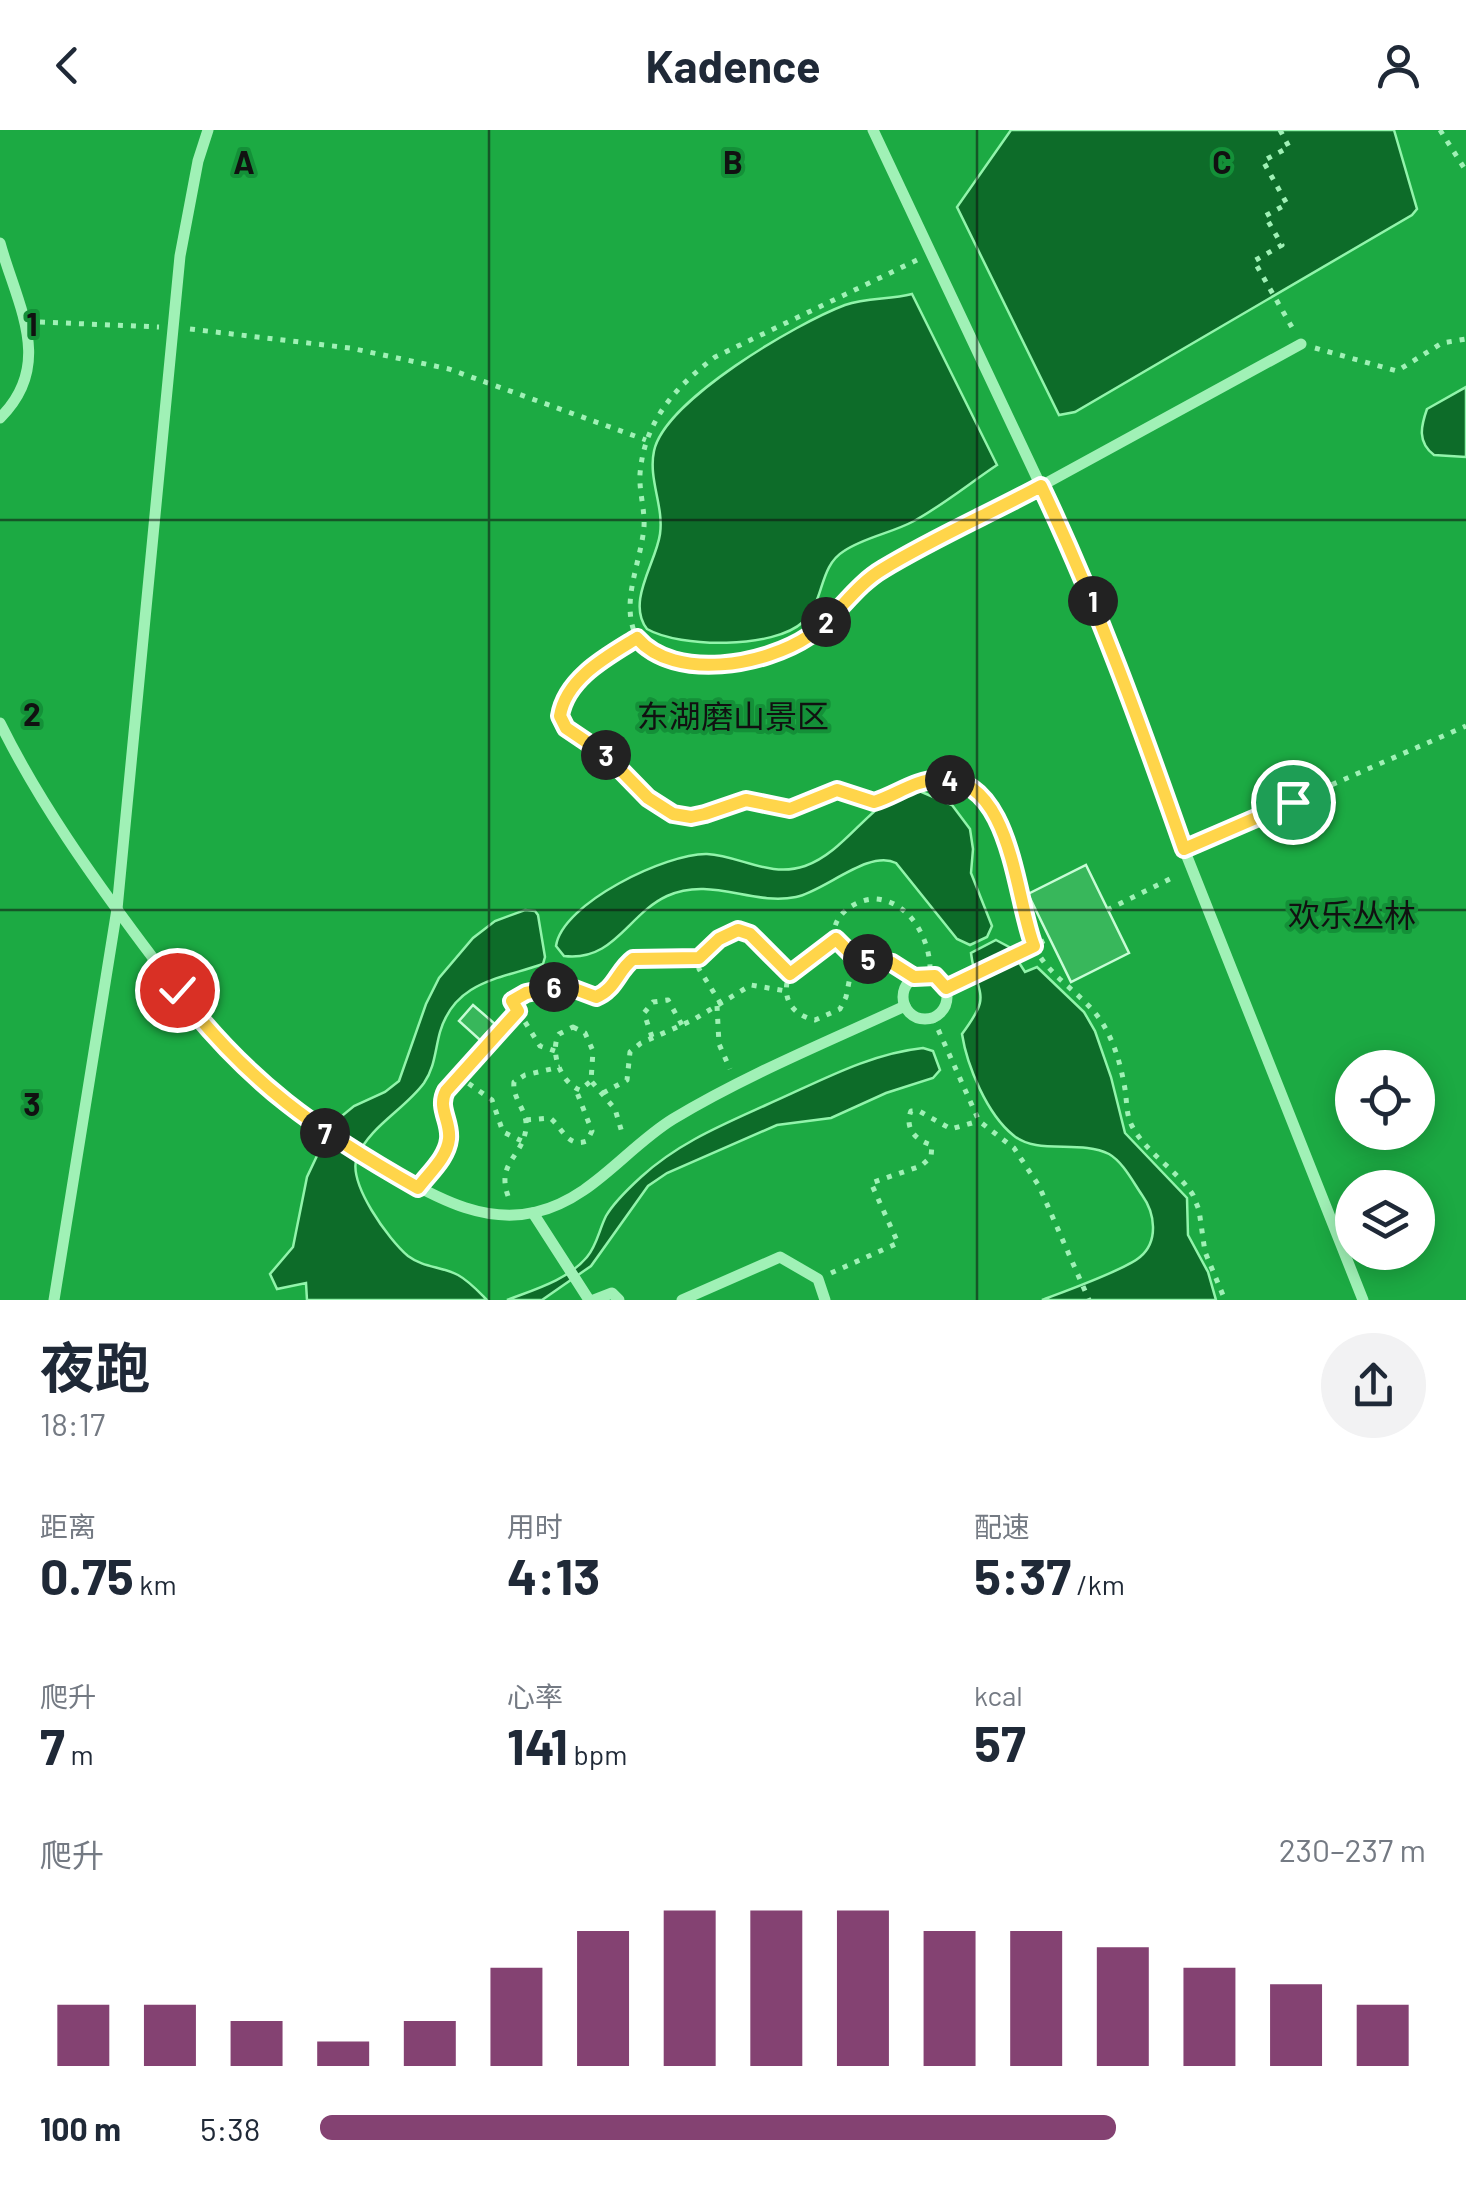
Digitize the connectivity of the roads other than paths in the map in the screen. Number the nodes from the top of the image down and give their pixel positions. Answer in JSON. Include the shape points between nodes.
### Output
{"nodes":[{"id":1,"x":208,"y":130,"type":"edge"},
{"id":2,"x":872,"y":130,"type":"edge"},
{"id":3,"x":0,"y":243,"type":"edge"},
{"id":4,"x":1301,"y":344,"type":"road end"},
{"id":5,"x":0,"y":418,"type":"edge"},
{"id":6,"x":1041,"y":486,"type":"junction"},
{"id":7,"x":0,"y":723,"type":"edge"},
{"id":8,"x":116,"y":909,"type":"junction"},
{"id":9,"x":905,"y":1006,"type":"junction"},
{"id":10,"x":533,"y":1213,"type":"junction"},
{"id":11,"x":54,"y":1300,"type":"edge"},
{"id":12,"x":592,"y":1300,"type":"edge"},
{"id":13,"x":619,"y":1300,"type":"edge"},
{"id":14,"x":682,"y":1300,"type":"edge"},
{"id":15,"x":825,"y":1300,"type":"edge"},
{"id":16,"x":1363,"y":1300,"type":"edge"}],
"edges":[{"from":1,"to":8,"type":"lane","via":[[171,328]]},
{"from":2,"to":6,"type":"lane"},
{"from":3,"to":5,"type":"lane","via":[[26,322],[29,366],[18,399]]},
{"from":4,"to":6,"type":"lane"},
{"from":6,"to":16,"type":"lane","via":[[1130,694],[1184,849]]},
{"from":7,"to":8,"type":"lane","via":[[38,794]]},
{"from":8,"to":10,"type":"lane","via":[[211,1035],[311,1124],[418,1188],[471,1210]]},
{"from":8,"to":11,"type":"lane"},
{"from":9,"to":9,"type":"lane","via":[[904,989],[914,977],[930,975],[946,988],[947,1003],[933,1018],[916,1018]]},
{"from":9,"to":10,"type":"lane","via":[[674,1118],[576,1196]]},
{"from":10,"to":12,"type":"lane"},
{"from":12,"to":13,"type":"lane","via":[[612,1293]]},
{"from":14,"to":15,"type":"lane","via":[[780,1257],[818,1279]]}]}
